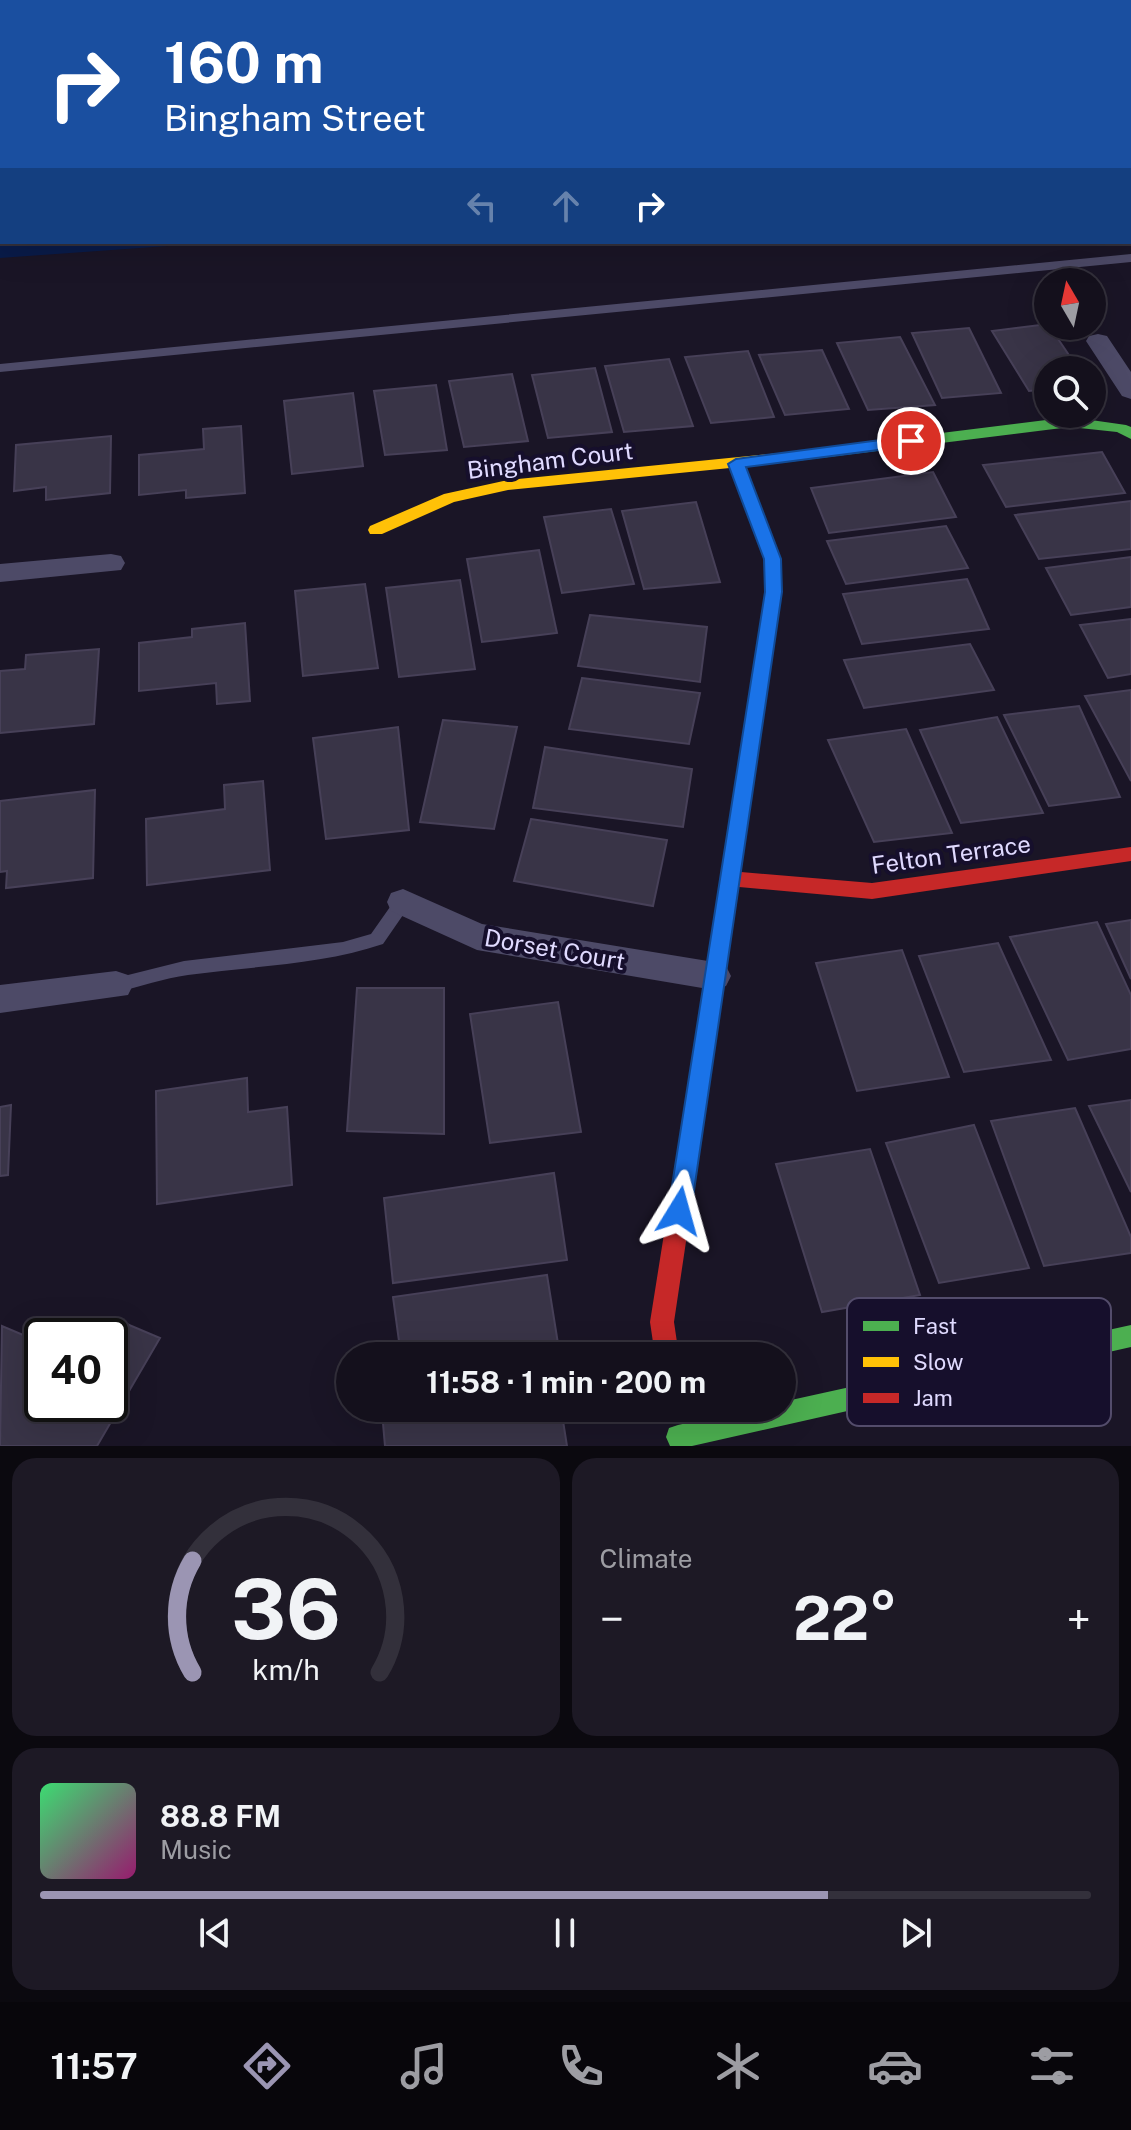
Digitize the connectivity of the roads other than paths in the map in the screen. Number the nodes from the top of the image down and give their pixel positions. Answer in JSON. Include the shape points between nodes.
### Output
{"nodes":[{"id":1,"x":1131,"y":258,"type":"edge"},
{"id":2,"x":1098,"y":341,"type":"dead end"},
{"id":3,"x":0,"y":368,"type":"edge"},
{"id":4,"x":1131,"y":391,"type":"edge"},
{"id":5,"x":1128,"y":424,"type":"edge"},
{"id":6,"x":736,"y":464,"type":"junction"},
{"id":7,"x":376,"y":530,"type":"dead end"},
{"id":8,"x":111,"y":563,"type":"dead end"},
{"id":9,"x":0,"y":573,"type":"edge"},
{"id":10,"x":1131,"y":854,"type":"edge"},
{"id":11,"x":729,"y":879,"type":"junction"},
{"id":12,"x":403,"y":902,"type":"joint"},
{"id":13,"x":714,"y":976,"type":"junction"},
{"id":14,"x":116,"y":985,"type":"joint"},
{"id":15,"x":0,"y":999,"type":"edge"},
{"id":16,"x":1131,"y":1336,"type":"edge"},
{"id":17,"x":1111,"y":1340,"type":"edge"},
{"id":18,"x":665,"y":1342,"type":"edge"},
{"id":19,"x":847,"y":1395,"type":"edge"},
{"id":20,"x":678,"y":1430,"type":"edge"}],
"edges":[{"from":1,"to":3,"type":"lane"},
{"from":2,"to":4,"type":"street"},
{"from":5,"to":6,"type":"street","name":"Bingham Court","via":[[1070,422]]},
{"from":6,"to":7,"type":"street","name":"Bingham Court","via":[[508,485],[450,498]]},
{"from":6,"to":11,"type":"street","via":[[773,559],[774,592]]},
{"from":8,"to":9,"type":"street"},
{"from":10,"to":11,"type":"street","name":"Felton Terrace","via":[[872,891]]},
{"from":11,"to":13,"type":"street"},
{"from":12,"to":13,"type":"street","name":"Dorset Court","via":[[477,937]]},
{"from":12,"to":14,"type":"lane","via":[[377,939],[343,949],[184,968]]},
{"from":13,"to":18,"type":"street","via":[[662,1322]]},
{"from":14,"to":15,"type":"street"},
{"from":16,"to":17,"type":"street"},
{"from":19,"to":20,"type":"street"}]}
